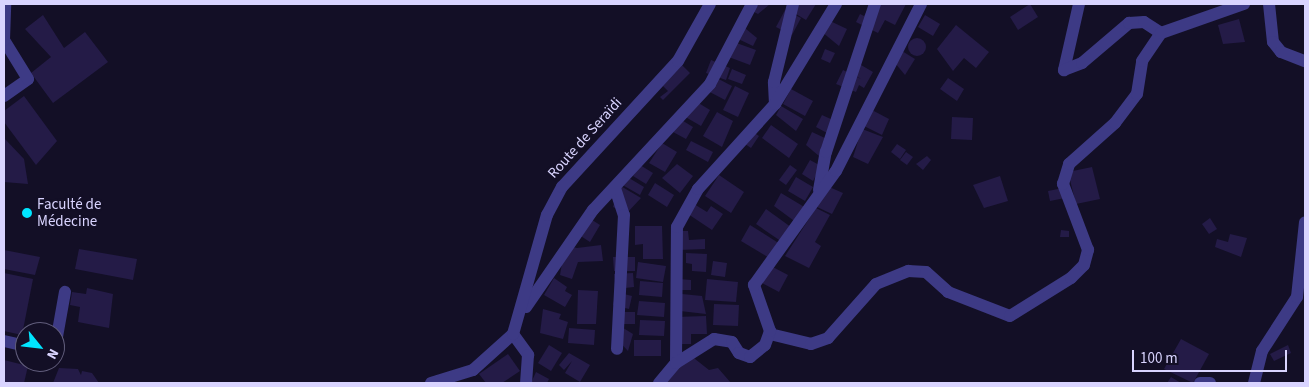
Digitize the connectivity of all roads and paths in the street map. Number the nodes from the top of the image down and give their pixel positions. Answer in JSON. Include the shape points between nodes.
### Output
{"nodes":[{"id":1,"x":5,"y":4,"type":"edge"},
{"id":2,"x":710,"y":4,"type":"edge"},
{"id":3,"x":743,"y":4,"type":"edge"},
{"id":4,"x":752,"y":4,"type":"edge"},
{"id":5,"x":793,"y":4,"type":"edge"},
{"id":6,"x":836,"y":4,"type":"edge"},
{"id":7,"x":875,"y":4,"type":"edge"},
{"id":8,"x":920,"y":4,"type":"edge"},
{"id":9,"x":1079,"y":4,"type":"edge"},
{"id":10,"x":1211,"y":4,"type":"edge"},
{"id":11,"x":1244,"y":4,"type":"edge"},
{"id":12,"x":1268,"y":4,"type":"edge"},
{"id":13,"x":1199,"y":18,"type":"junction"},
{"id":14,"x":744,"y":20,"type":"junction"},
{"id":15,"x":1161,"y":33,"type":"junction"},
{"id":16,"x":1305,"y":61,"type":"edge"},
{"id":17,"x":4,"y":96,"type":"edge"},
{"id":18,"x":775,"y":104,"type":"junction"},
{"id":19,"x":615,"y":188,"type":"junction"},
{"id":20,"x":819,"y":191,"type":"junction"},
{"id":21,"x":1305,"y":222,"type":"edge"},
{"id":22,"x":65,"y":292,"type":"dead end"},
{"id":23,"x":522,"y":312,"type":"junction"},
{"id":24,"x":60,"y":322,"type":"edge"},
{"id":25,"x":512,"y":334,"type":"junction"},
{"id":26,"x":770,"y":334,"type":"junction"},
{"id":27,"x":617,"y":349,"type":"dead end"},
{"id":28,"x":676,"y":363,"type":"junction"},
{"id":29,"x":431,"y":383,"type":"edge"},
{"id":30,"x":526,"y":383,"type":"edge"},
{"id":31,"x":659,"y":383,"type":"edge"},
{"id":32,"x":1200,"y":383,"type":"edge"},
{"id":33,"x":1210,"y":383,"type":"edge"},
{"id":34,"x":1254,"y":383,"type":"edge"}],
"edges":[{"from":1,"to":17,"type":"street","via":[[4,40],[28,79]]},
{"from":2,"to":23,"type":"street","name":"Route de Seraïdi","via":[[678,61],[562,187],[541,234]]},
{"from":3,"to":14,"type":"street"},
{"from":4,"to":14,"type":"street"},
{"from":5,"to":18,"type":"street","via":[[774,82]]},
{"from":6,"to":18,"type":"street"},
{"from":7,"to":20,"type":"street","via":[[826,152]]},
{"from":8,"to":20,"type":"street","via":[[836,171]]},
{"from":9,"to":15,"type":"street","via":[[1064,70],[1082,63],[1129,23],[1144,22]]},
{"from":10,"to":13,"type":"street"},
{"from":11,"to":13,"type":"street"},
{"from":12,"to":16,"type":"street","via":[[1273,42],[1281,52]]},
{"from":13,"to":15,"type":"street"},
{"from":14,"to":19,"type":"street","via":[[710,84]]},
{"from":15,"to":26,"type":"street","via":[[1142,61],[1137,94],[1064,173],[1063,184],[1088,250],[1084,265],[1071,278],[1010,316],[948,292],[926,272],[908,271],[876,284],[828,338],[811,344]]},
{"from":18,"to":28,"type":"street","via":[[698,189],[677,227]]},
{"from":19,"to":23,"type":"street","via":[[593,210]]},
{"from":19,"to":27,"type":"street","via":[[624,215]]},
{"from":20,"to":26,"type":"street","via":[[799,228],[763,267],[754,285]]},
{"from":21,"to":34,"type":"street","via":[[1298,297],[1262,351]]},
{"from":22,"to":24,"type":"street"},
{"from":23,"to":25,"type":"street","name":"Route de Seraïdi"},
{"from":25,"to":29,"type":"street","name":"Route de Seraïdi","via":[[488,360]]},
{"from":25,"to":30,"type":"street","via":[[528,355]]},
{"from":26,"to":28,"type":"street","via":[[754,357],[739,353],[729,341],[714,339]]},
{"from":28,"to":31,"type":"street"},
{"from":32,"to":33,"type":"street"}]}
